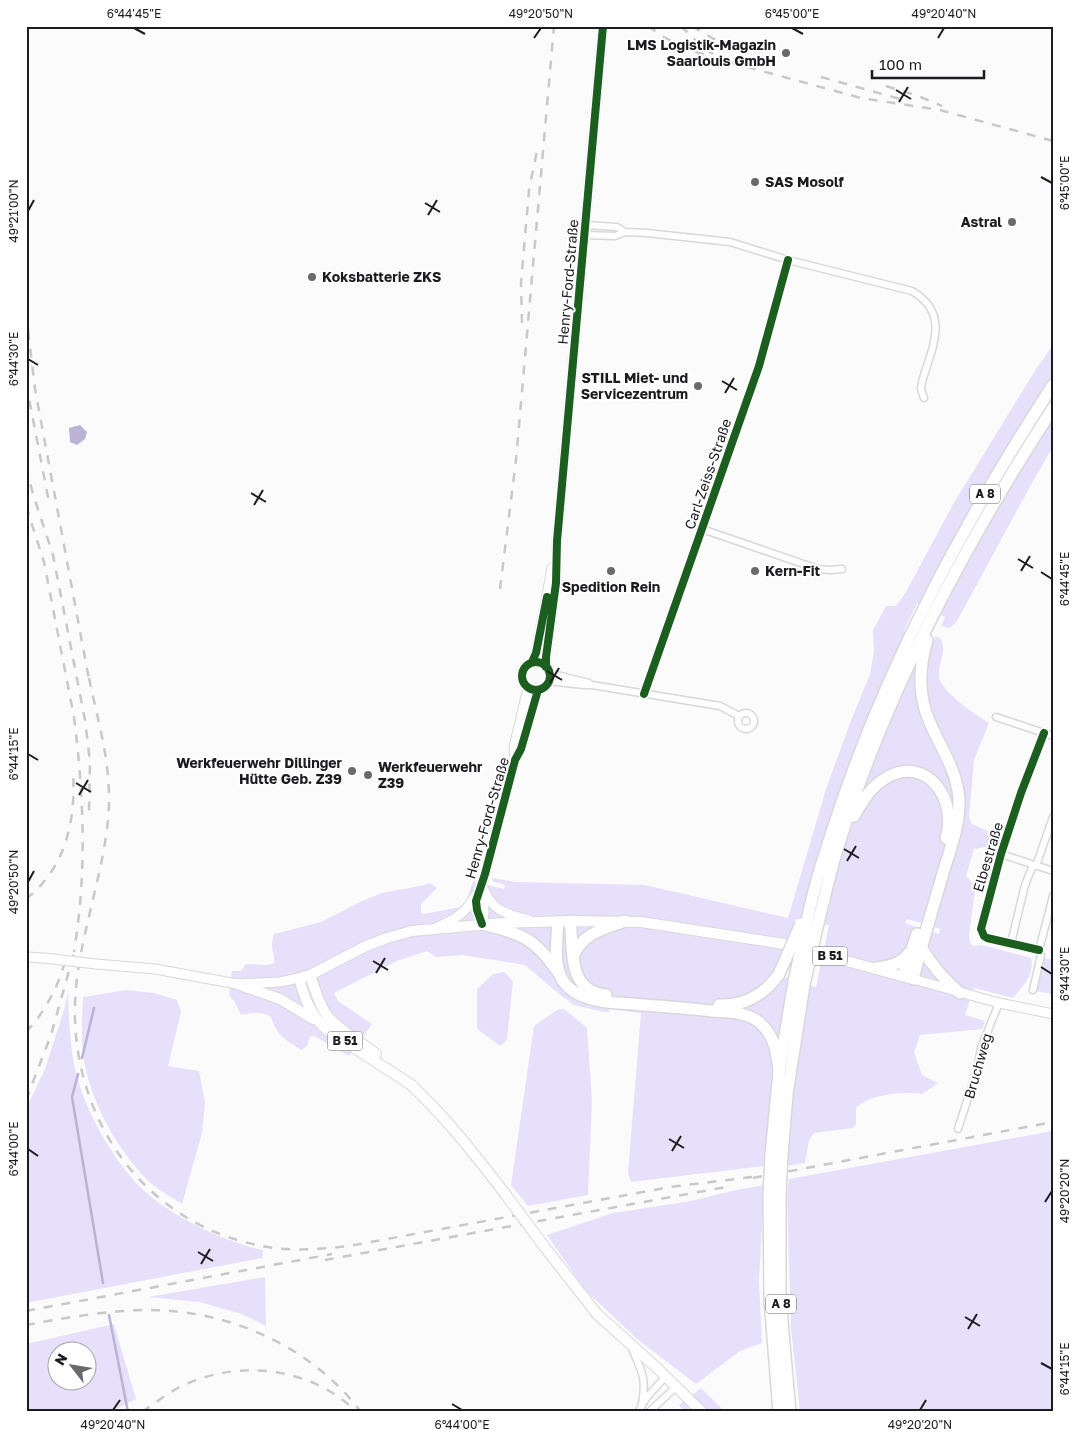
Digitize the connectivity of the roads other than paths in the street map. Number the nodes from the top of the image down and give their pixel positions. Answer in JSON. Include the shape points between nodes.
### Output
{"nodes":[{"id":1,"x":603,"y":26,"type":"edge"},
{"id":2,"x":585,"y":230,"type":"junction"},
{"id":3,"x":788,"y":260,"type":"junction"},
{"id":4,"x":1053,"y":385,"type":"edge"},
{"id":5,"x":924,"y":398,"type":"dead end"},
{"id":6,"x":1053,"y":408,"type":"edge"},
{"id":7,"x":702,"y":529,"type":"junction"},
{"id":8,"x":557,"y":540,"type":"junction"},
{"id":9,"x":842,"y":569,"type":"dead end"},
{"id":10,"x":924,"y":640,"type":"junction"},
{"id":11,"x":532,"y":662,"type":"junction"},
{"id":12,"x":548,"y":673,"type":"junction"},
{"id":13,"x":528,"y":688,"type":"junction"},
{"id":14,"x":538,"y":690,"type":"junction"},
{"id":15,"x":644,"y":694,"type":"junction"},
{"id":16,"x":739,"y":716,"type":"dead end"},
{"id":17,"x":996,"y":717,"type":"dead end"},
{"id":18,"x":1044,"y":733,"type":"junction"},
{"id":19,"x":1053,"y":736,"type":"edge"},
{"id":20,"x":515,"y":760,"type":"junction"},
{"id":21,"x":1053,"y":817,"type":"edge"},
{"id":22,"x":836,"y":854,"type":"junction"},
{"id":23,"x":1001,"y":854,"type":"junction"},
{"id":24,"x":1034,"y":865,"type":"junction"},
{"id":25,"x":1053,"y":871,"type":"edge"},
{"id":26,"x":482,"y":885,"type":"junction"},
{"id":27,"x":1053,"y":896,"type":"edge"},
{"id":28,"x":570,"y":921,"type":"junction"},
{"id":29,"x":809,"y":921,"type":"junction"},
{"id":30,"x":534,"y":922,"type":"junction"},
{"id":31,"x":558,"y":922,"type":"junction"},
{"id":32,"x":625,"y":922,"type":"junction"},
{"id":33,"x":482,"y":924,"type":"junction"},
{"id":34,"x":435,"y":929,"type":"junction"},
{"id":35,"x":1011,"y":943,"type":"junction"},
{"id":36,"x":918,"y":946,"type":"junction"},
{"id":37,"x":1039,"y":950,"type":"junction"},
{"id":38,"x":26,"y":957,"type":"edge"},
{"id":39,"x":574,"y":957,"type":"junction"},
{"id":40,"x":877,"y":968,"type":"junction"},
{"id":41,"x":559,"y":972,"type":"junction"},
{"id":42,"x":304,"y":977,"type":"junction"},
{"id":43,"x":908,"y":978,"type":"junction"},
{"id":44,"x":799,"y":983,"type":"junction"},
{"id":45,"x":237,"y":984,"type":"junction"},
{"id":46,"x":1033,"y":990,"type":"dead end"},
{"id":47,"x":960,"y":992,"type":"junction"},
{"id":48,"x":999,"y":1003,"type":"junction"},
{"id":49,"x":1053,"y":1014,"type":"edge"},
{"id":50,"x":316,"y":1020,"type":"junction"},
{"id":51,"x":779,"y":1070,"type":"junction"},
{"id":52,"x":413,"y":1086,"type":"junction"},
{"id":53,"x":958,"y":1129,"type":"dead end"},
{"id":54,"x":777,"y":1155,"type":"junction"},
{"id":55,"x":775,"y":1195,"type":"junction"},
{"id":56,"x":630,"y":1345,"type":"junction"},
{"id":57,"x":666,"y":1376,"type":"junction"},
{"id":58,"x":676,"y":1386,"type":"junction"},
{"id":59,"x":642,"y":1404,"type":"junction"},
{"id":60,"x":638,"y":1412,"type":"edge"},
{"id":61,"x":649,"y":1412,"type":"edge"},
{"id":62,"x":702,"y":1412,"type":"edge"},
{"id":63,"x":779,"y":1412,"type":"edge"},
{"id":64,"x":790,"y":1412,"type":"edge"}],
"edges":[{"from":1,"to":2,"type":"street","name":"Henry-Ford-Straße"},
{"from":2,"to":3,"type":"street","via":[[617,227],[625,232],[730,242]]},
{"from":2,"to":8,"type":"street","name":"Henry-Ford-Straße"},
{"from":3,"to":5,"type":"street","via":[[905,289],[926,301],[937,324],[922,382]]},
{"from":3,"to":7,"type":"street","name":"Carl-Zeiss-Straße","via":[[759,366]]},
{"from":4,"to":29,"type":"highway","number":"A 8","via":[[964,530],[910,634],[854,768],[812,899]]},
{"from":6,"to":10,"type":"highway","number":"A 8","via":[[975,536]]},
{"from":7,"to":9,"type":"street","name":"Carl-Zeiss-Straße","via":[[818,568]]},
{"from":7,"to":15,"type":"street","name":"Carl-Zeiss-Straße"},
{"from":8,"to":11,"type":"street","name":"Henry-Ford-Straße"},
{"from":8,"to":12,"type":"street","name":"Henry-Ford-Straße","via":[[556,583],[546,657]]},
{"from":10,"to":22,"type":"highway","number":"A 8","via":[[879,735]]},
{"from":10,"to":36,"type":"highway","via":[[920,671],[923,705],[953,768],[959,801],[954,834]]},
{"from":11,"to":12,"type":"street","via":[[540,662]]},
{"from":11,"to":13,"type":"street","via":[[522,672],[522,681]]},
{"from":12,"to":14,"type":"street","via":[[545,687]]},
{"from":12,"to":15,"type":"street","via":[[583,685]]},
{"from":13,"to":14,"type":"street"},
{"from":13,"to":20,"type":"street","name":"Henry-Ford-Straße","via":[[514,747]]},
{"from":14,"to":20,"type":"street","name":"Henry-Ford-Straße","via":[[522,749]]},
{"from":15,"to":16,"type":"street","via":[[720,706]]},
{"from":17,"to":18,"type":"street"},
{"from":18,"to":19,"type":"street"},
{"from":18,"to":23,"type":"street","name":"Elbestraße"},
{"from":20,"to":26,"type":"street","name":"Henry-Ford-Straße"},
{"from":21,"to":24,"type":"street"},
{"from":22,"to":29,"type":"highway","number":"A 8"},
{"from":22,"to":36,"type":"highway","via":[[862,802],[886,778],[907,772],[925,776],[934,782],[947,801],[948,832]]},
{"from":23,"to":24,"type":"street"},
{"from":23,"to":35,"type":"street","name":"Elbestraße","via":[[981,929],[987,938]]},
{"from":24,"to":25,"type":"street"},
{"from":24,"to":35,"type":"street","via":[[1025,885]]},
{"from":26,"to":30,"type":"street","via":[[498,909]]},
{"from":26,"to":33,"type":"street","name":"Henry-Ford-Straße","via":[[476,901]]},
{"from":26,"to":34,"type":"street","via":[[460,916]]},
{"from":27,"to":37,"type":"street"},
{"from":28,"to":31,"type":"main road","number":"B 51"},
{"from":28,"to":32,"type":"main road","number":"B 51"},
{"from":28,"to":39,"type":"highway"},
{"from":29,"to":39,"type":"highway","bridge":true,"via":[[779,974],[765,990],[756,998],[730,1005],[598,994],[582,985]]},
{"from":29,"to":44,"type":"highway","number":"A 8","bridge":true},
{"from":30,"to":31,"type":"main road","number":"B 51"},
{"from":30,"to":33,"type":"main road","number":"B 51"},
{"from":31,"to":41,"type":"highway"},
{"from":32,"to":39,"type":"highway","via":[[586,938],[576,949]]},
{"from":32,"to":40,"type":"main road","number":"B 51","via":[[784,944]]},
{"from":33,"to":34,"type":"main road","number":"B 51"},
{"from":33,"to":41,"type":"highway","via":[[524,937],[542,951]]},
{"from":34,"to":42,"type":"main road","number":"B 51","via":[[387,938]]},
{"from":35,"to":37,"type":"street","name":"Elbestraße"},
{"from":36,"to":40,"type":"highway","via":[[898,963]]},
{"from":36,"to":43,"type":"highway"},
{"from":36,"to":47,"type":"highway","via":[[943,978]]},
{"from":37,"to":46,"type":"street","via":[[1041,955]]},
{"from":38,"to":45,"type":"street","bridge":true,"via":[[155,969]]},
{"from":40,"to":43,"type":"main road","number":"B 51"},
{"from":41,"to":51,"type":"highway","via":[[570,990],[595,1000],[731,1012],[753,1018],[768,1032]]},
{"from":42,"to":45,"type":"street"},
{"from":42,"to":50,"type":"main road","number":"B 51","via":[[309,1009]]},
{"from":42,"to":52,"type":"main road","number":"B 51","via":[[328,1017],[338,1027],[359,1040]]},
{"from":43,"to":47,"type":"street"},
{"from":44,"to":51,"type":"highway","number":"A 8"},
{"from":44,"to":54,"type":"highway","number":"A 8"},
{"from":45,"to":50,"type":"main road","via":[[280,999]]},
{"from":47,"to":48,"type":"street"},
{"from":48,"to":49,"type":"street"},
{"from":48,"to":53,"type":"street","name":"Bruchweg","via":[[981,1048]]},
{"from":50,"to":52,"type":"main road","number":"B 51"},
{"from":51,"to":54,"type":"highway","number":"A 8"},
{"from":52,"to":56,"type":"main road","number":"B 51","bridge":true,"via":[[461,1136],[592,1309]]},
{"from":54,"to":55,"type":"highway","number":"A 8","bridge":true},
{"from":55,"to":63,"type":"highway","number":"A 8","via":[[770,1300]]},
{"from":55,"to":64,"type":"highway","number":"A 8"},
{"from":56,"to":57,"type":"main road","number":"B 51"},
{"from":56,"to":59,"type":"street","via":[[644,1375]]},
{"from":57,"to":58,"type":"main road","number":"B 51"},
{"from":57,"to":59,"type":"street"},
{"from":58,"to":61,"type":"street"},
{"from":58,"to":62,"type":"main road","number":"B 51"},
{"from":59,"to":60,"type":"street"}]}
